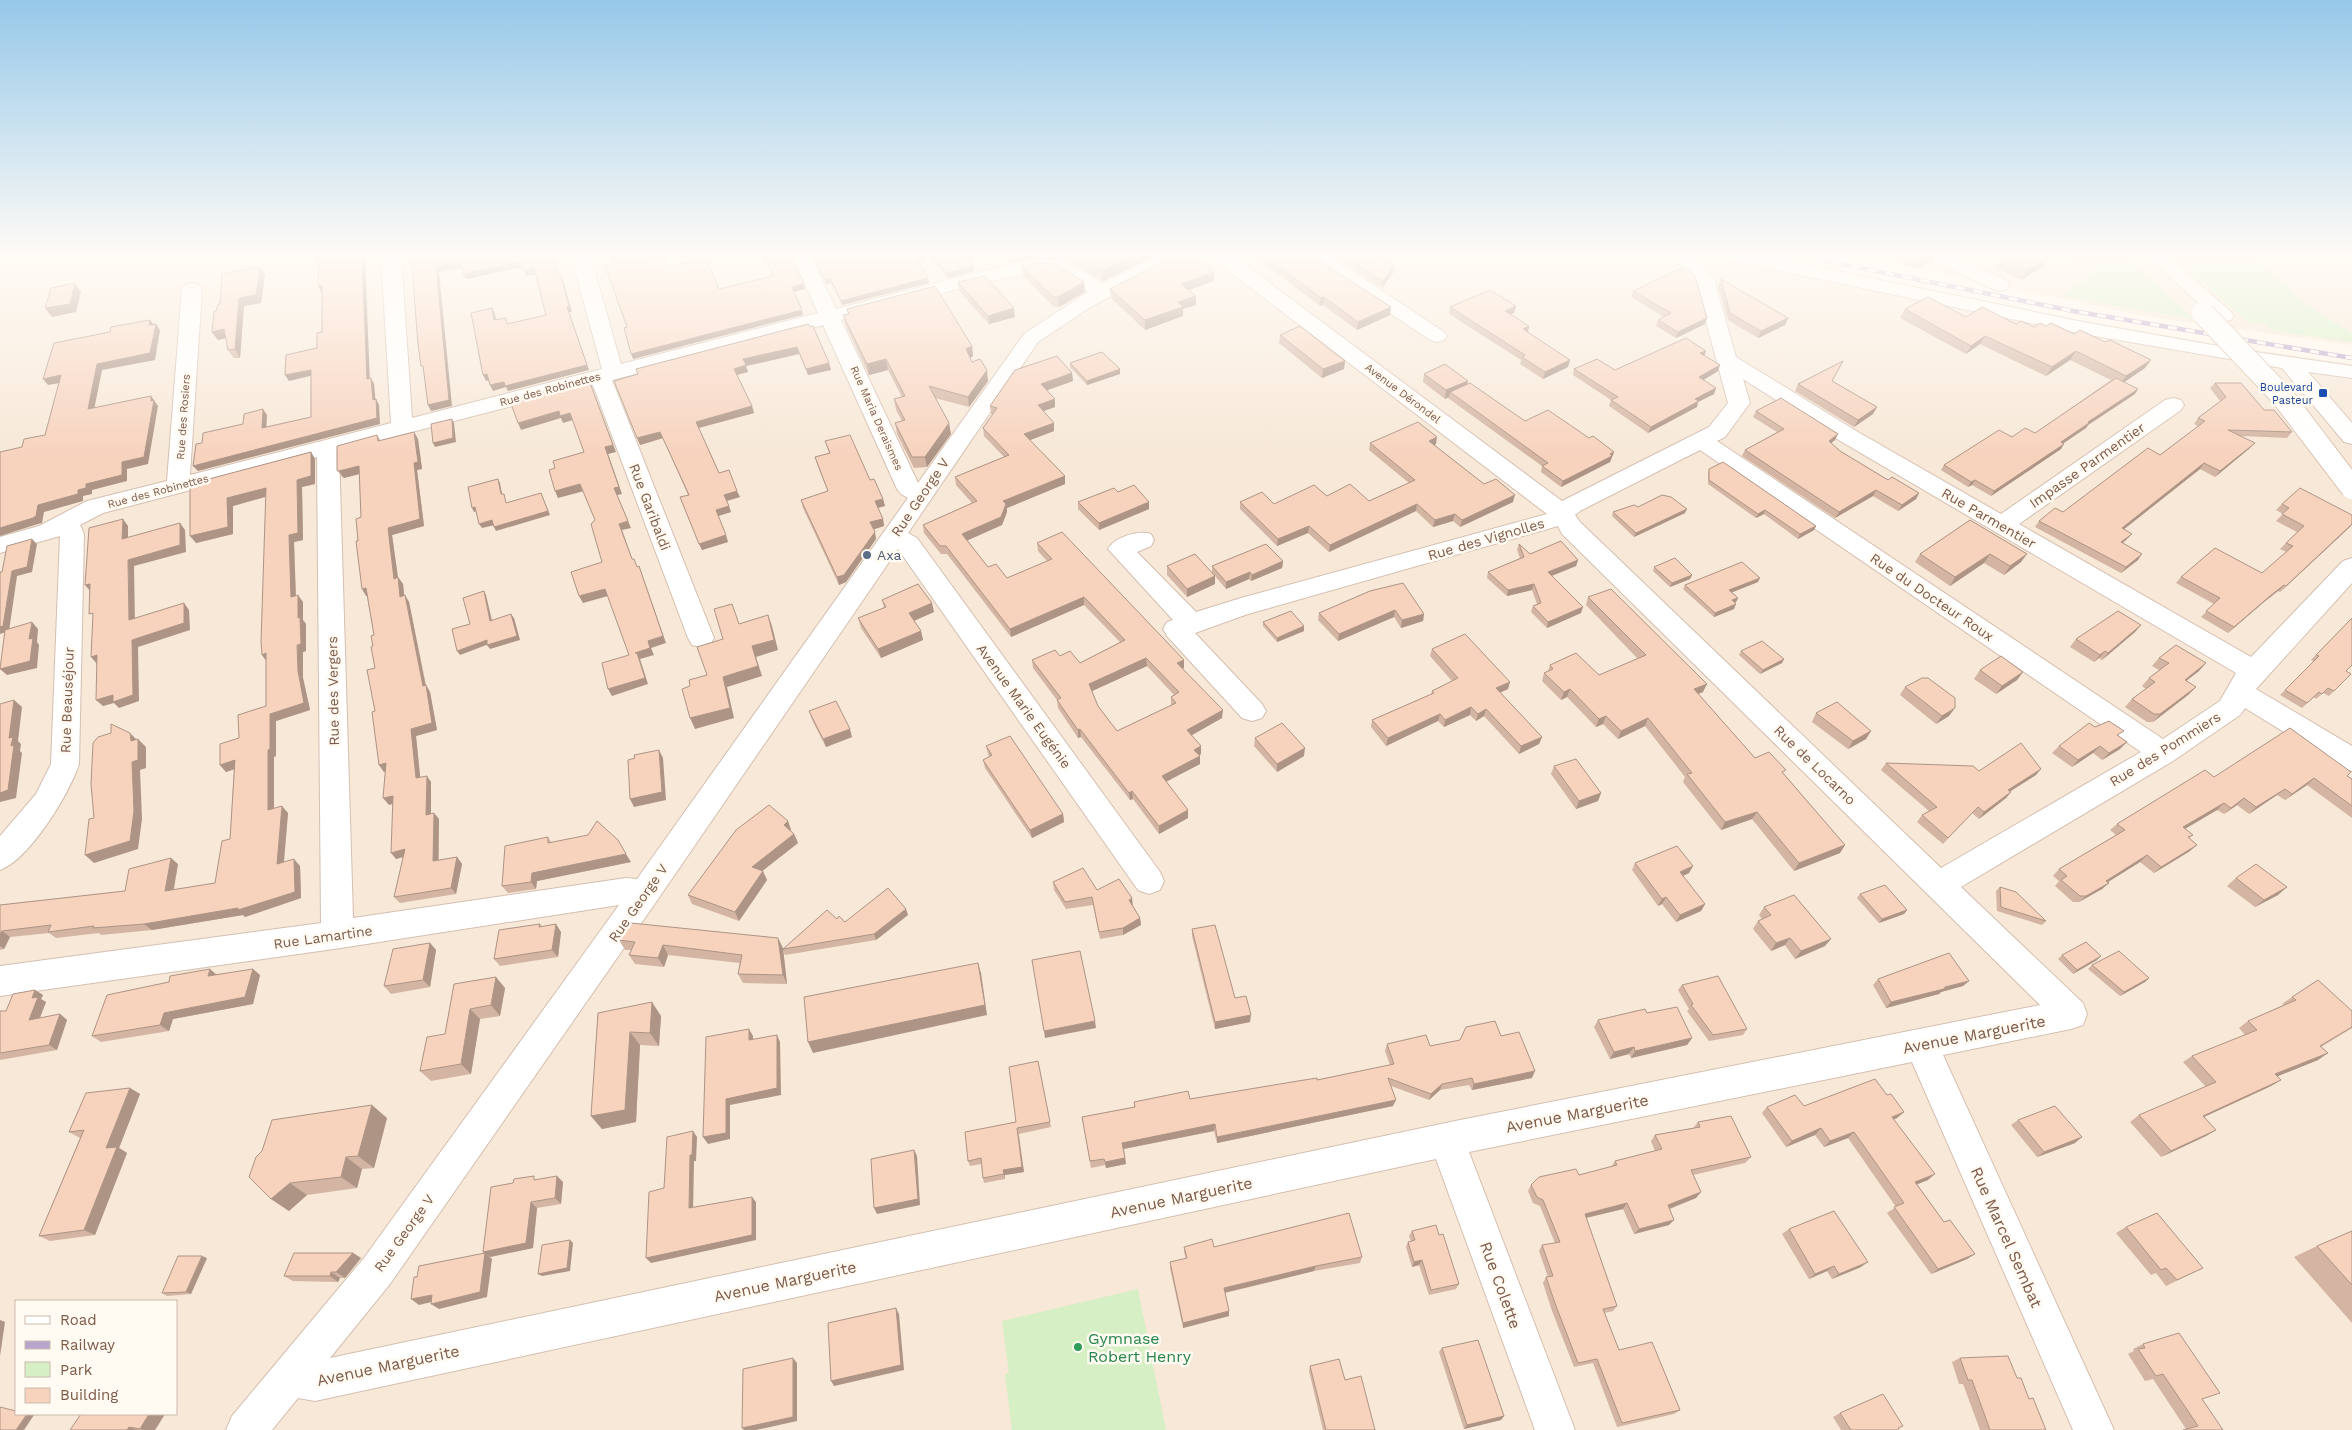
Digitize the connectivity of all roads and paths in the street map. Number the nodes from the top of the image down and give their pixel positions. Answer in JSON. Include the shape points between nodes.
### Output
{"nodes":[{"id":1,"x":190,"y":322,"type":"edge"},
{"id":2,"x":395,"y":322,"type":"edge"},
{"id":3,"x":595,"y":322,"type":"edge"},
{"id":4,"x":808,"y":322,"type":"edge"},
{"id":5,"x":833,"y":322,"type":"edge"},
{"id":6,"x":1052,"y":322,"type":"edge"},
{"id":7,"x":1309,"y":322,"type":"edge"},
{"id":8,"x":1416,"y":322,"type":"edge"},
{"id":9,"x":1716,"y":322,"type":"edge"},
{"id":10,"x":2053,"y":322,"type":"edge"},
{"id":11,"x":2220,"y":322,"type":"edge"},
{"id":12,"x":2222,"y":322,"type":"edge"},
{"id":13,"x":1437,"y":336,"type":"dead end"},
{"id":14,"x":2235,"y":355,"type":"junction"},
{"id":15,"x":1727,"y":360,"type":"junction"},
{"id":16,"x":2288,"y":362,"type":"junction"},
{"id":17,"x":2352,"y":372,"type":"edge"},
{"id":18,"x":606,"y":374,"type":"junction"},
{"id":19,"x":2173,"y":405,"type":"dead end"},
{"id":20,"x":402,"y":427,"type":"junction"},
{"id":21,"x":2352,"y":437,"type":"edge"},
{"id":22,"x":1702,"y":441,"type":"junction"},
{"id":23,"x":328,"y":447,"type":"junction"},
{"id":24,"x":2352,"y":461,"type":"edge"},
{"id":25,"x":178,"y":485,"type":"junction"},
{"id":26,"x":2352,"y":488,"type":"edge"},
{"id":27,"x":920,"y":494,"type":"junction"},
{"id":28,"x":2352,"y":500,"type":"edge"},
{"id":29,"x":1562,"y":513,"type":"junction"},
{"id":30,"x":66,"y":522,"type":"junction"},
{"id":31,"x":2001,"y":525,"type":"junction"},
{"id":32,"x":895,"y":535,"type":"junction"},
{"id":33,"x":1142,"y":540,"type":"dead end"},
{"id":34,"x":0,"y":545,"type":"edge"},
{"id":35,"x":2352,"y":567,"type":"edge"},
{"id":36,"x":1192,"y":624,"type":"junction"},
{"id":37,"x":701,"y":638,"type":"dead end"},
{"id":38,"x":2248,"y":682,"type":"junction"},
{"id":39,"x":1252,"y":710,"type":"dead end"},
{"id":40,"x":2163,"y":753,"type":"junction"},
{"id":41,"x":2352,"y":760,"type":"edge"},
{"id":42,"x":0,"y":858,"type":"edge"},
{"id":43,"x":1149,"y":881,"type":"dead end"},
{"id":44,"x":1938,"y":885,"type":"junction"},
{"id":45,"x":645,"y":893,"type":"junction"},
{"id":46,"x":334,"y":935,"type":"junction"},
{"id":47,"x":0,"y":981,"type":"edge"},
{"id":48,"x":2071,"y":1014,"type":"joint"},
{"id":49,"x":1921,"y":1045,"type":"junction"},
{"id":50,"x":1447,"y":1140,"type":"junction"},
{"id":51,"x":292,"y":1376,"type":"junction"},
{"id":52,"x":246,"y":1430,"type":"edge"},
{"id":53,"x":1555,"y":1430,"type":"edge"},
{"id":54,"x":2094,"y":1430,"type":"edge"}],
"edges":[{"from":1,"to":25,"type":"street","name":"Rue des Rosiers"},
{"from":2,"to":20,"type":"street"},
{"from":3,"to":18,"type":"street","name":"Rue Garibaldi"},
{"from":4,"to":18,"type":"street","name":"Rue des Robinettes"},
{"from":5,"to":27,"type":"street","name":"Rue Maria Deraismes","via":[[909,489]]},
{"from":6,"to":27,"type":"street","name":"Rue George V","via":[[1031,338]]},
{"from":7,"to":29,"type":"street","name":"Avenue Dérondel"},
{"from":8,"to":13,"type":"street"},
{"from":9,"to":15,"type":"street","name":"Rue des Vignolles"},
{"from":10,"to":14,"type":"street"},
{"from":11,"to":26,"type":"street","bridge":true,"via":[[2319,441]]},
{"from":12,"to":24,"type":"street","via":[[2298,394]]},
{"from":14,"to":16,"type":"street"},
{"from":14,"to":28,"type":"street","via":[[2273,391]]},
{"from":15,"to":22,"type":"street","name":"Rue des Vignolles","via":[[1739,403],[1717,432]]},
{"from":15,"to":31,"type":"street","name":"Rue Parmentier","via":[[1850,437]]},
{"from":16,"to":17,"type":"street"},
{"from":16,"to":21,"type":"street"},
{"from":18,"to":20,"type":"street","name":"Rue des Robinettes"},
{"from":18,"to":37,"type":"street","name":"Rue Garibaldi"},
{"from":19,"to":31,"type":"street","name":"Impasse Parmentier"},
{"from":20,"to":23,"type":"street","name":"Rue des Robinettes"},
{"from":22,"to":29,"type":"street","name":"Rue des Vignolles","via":[[1572,504]]},
{"from":22,"to":40,"type":"street","name":"Rue du Docteur Roux"},
{"from":23,"to":25,"type":"street","name":"Rue des Robinettes"},
{"from":23,"to":46,"type":"street","name":"Rue des Vergers","via":[[337,920]]},
{"from":25,"to":30,"type":"street","name":"Rue des Robinettes","via":[[95,507]]},
{"from":27,"to":32,"type":"street","name":"Rue George V"},
{"from":29,"to":36,"type":"street","name":"Rue des Vignolles","via":[[1556,519],[1241,607]]},
{"from":29,"to":44,"type":"street","name":"Rue de Locarno","via":[[1571,528]]},
{"from":30,"to":34,"type":"street","name":"Rue des Robinettes","via":[[47,532]]},
{"from":30,"to":42,"type":"street","name":"Rue Beauséjour","via":[[72,534],[65,764],[50,799]]},
{"from":31,"to":38,"type":"street","name":"Rue Parmentier"},
{"from":32,"to":43,"type":"street","name":"Avenue Marie Eugénie","via":[[908,544]]},
{"from":32,"to":45,"type":"street","name":"Rue George V"},
{"from":33,"to":36,"type":"street","via":[[1120,549]]},
{"from":35,"to":38,"type":"street","name":"Rue des Pommiers"},
{"from":36,"to":39,"type":"street","name":"Rue des Vignolles","via":[[1176,630]]},
{"from":38,"to":40,"type":"street","name":"Rue des Pommiers","via":[[2230,708]]},
{"from":38,"to":41,"type":"street","name":"Rue Parmentier"},
{"from":40,"to":44,"type":"street","name":"Rue des Pommiers"},
{"from":44,"to":48,"type":"street","name":"Rue de Locarno"},
{"from":45,"to":46,"type":"street","name":"Rue Lamartine","via":[[626,891]]},
{"from":45,"to":51,"type":"street","name":"Rue George V","via":[[377,1271]]},
{"from":46,"to":47,"type":"street","name":"Rue Lamartine"},
{"from":48,"to":49,"type":"street","name":"Avenue Marguerite"},
{"from":49,"to":50,"type":"street","name":"Avenue Marguerite"},
{"from":49,"to":54,"type":"street","name":"Rue Marcel Sembat"},
{"from":50,"to":51,"type":"street","name":"Avenue Marguerite","via":[[315,1381],[304,1382]]},
{"from":50,"to":53,"type":"street","name":"Rue Colette"},
{"from":51,"to":52,"type":"street","name":"Rue George V"}]}
